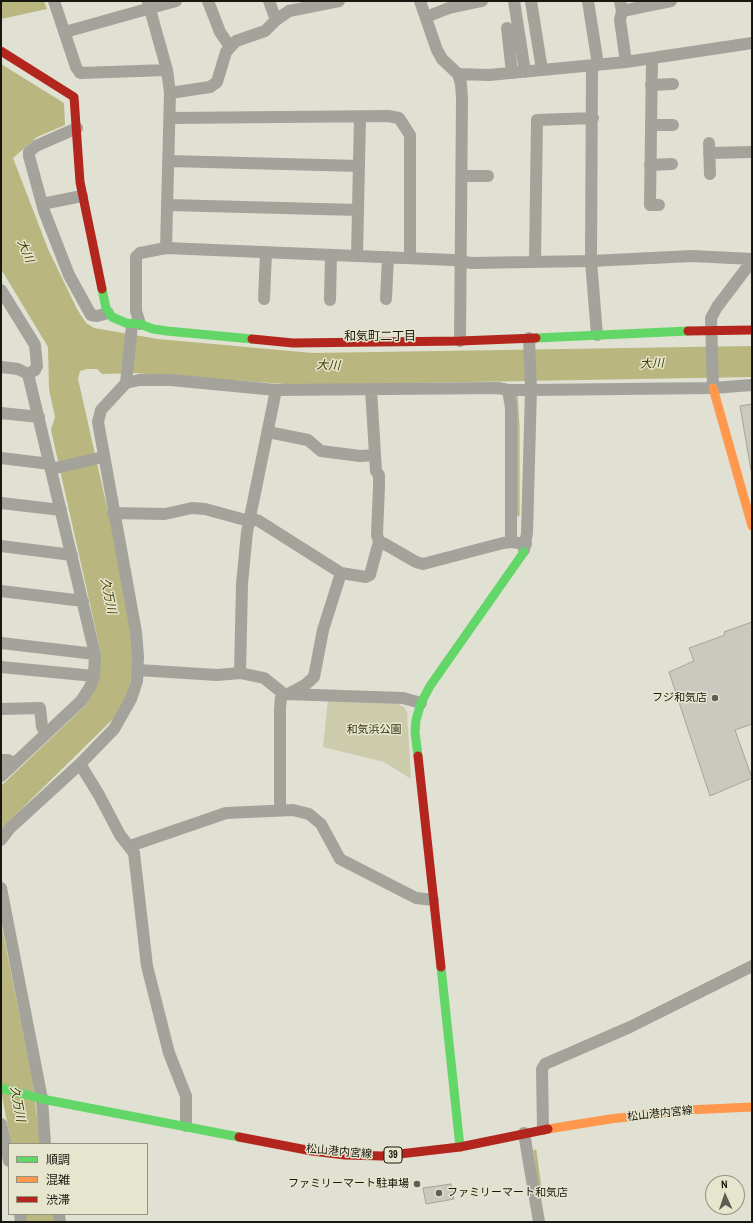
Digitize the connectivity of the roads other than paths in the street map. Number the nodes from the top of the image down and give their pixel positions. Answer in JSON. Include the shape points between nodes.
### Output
{"nodes":[{"id":1,"x":54,"y":1,"type":"edge"},
{"id":2,"x":176,"y":1,"type":"edge"},
{"id":3,"x":208,"y":1,"type":"edge"},
{"id":4,"x":269,"y":1,"type":"edge"},
{"id":5,"x":339,"y":1,"type":"edge"},
{"id":6,"x":420,"y":1,"type":"edge"},
{"id":7,"x":477,"y":1,"type":"edge"},
{"id":8,"x":482,"y":1,"type":"edge"},
{"id":9,"x":514,"y":1,"type":"edge"},
{"id":10,"x":531,"y":1,"type":"edge"},
{"id":11,"x":588,"y":1,"type":"edge"},
{"id":12,"x":671,"y":1,"type":"edge"},
{"id":13,"x":149,"y":5,"type":"edge"},
{"id":14,"x":621,"y":6,"type":"edge"},
{"id":15,"x":426,"y":17,"type":"junction"},
{"id":16,"x":276,"y":20,"type":"junction"},
{"id":17,"x":507,"y":28,"type":"dead end"},
{"id":18,"x":64,"y":32,"type":"junction"},
{"id":19,"x":752,"y":43,"type":"edge"},
{"id":20,"x":230,"y":47,"type":"junction"},
{"id":21,"x":1,"y":51,"type":"edge"},
{"id":22,"x":652,"y":58,"type":"junction"},
{"id":23,"x":626,"y":62,"type":"junction"},
{"id":24,"x":595,"y":65,"type":"junction"},
{"id":25,"x":167,"y":70,"type":"junction"},
{"id":26,"x":542,"y":70,"type":"junction"},
{"id":27,"x":525,"y":72,"type":"junction"},
{"id":28,"x":512,"y":73,"type":"junction"},
{"id":29,"x":458,"y":74,"type":"junction"},
{"id":30,"x":673,"y":84,"type":"dead end"},
{"id":31,"x":651,"y":85,"type":"junction"},
{"id":32,"x":170,"y":93,"type":"junction"},
{"id":33,"x":360,"y":117,"type":"junction"},
{"id":34,"x":171,"y":118,"type":"junction"},
{"id":35,"x":593,"y":118,"type":"junction"},
{"id":36,"x":651,"y":125,"type":"junction"},
{"id":37,"x":673,"y":125,"type":"dead end"},
{"id":38,"x":77,"y":128,"type":"junction"},
{"id":39,"x":752,"y":152,"type":"edge"},
{"id":40,"x":169,"y":161,"type":"junction"},
{"id":41,"x":672,"y":164,"type":"dead end"},
{"id":42,"x":650,"y":165,"type":"junction"},
{"id":43,"x":359,"y":166,"type":"junction"},
{"id":44,"x":710,"y":174,"type":"dead end"},
{"id":45,"x":462,"y":176,"type":"junction"},
{"id":46,"x":488,"y":176,"type":"dead end"},
{"id":47,"x":82,"y":196,"type":"junction"},
{"id":48,"x":46,"y":202,"type":"dead end"},
{"id":49,"x":168,"y":205,"type":"junction"},
{"id":50,"x":659,"y":205,"type":"dead end"},
{"id":51,"x":358,"y":210,"type":"junction"},
{"id":52,"x":166,"y":248,"type":"junction"},
{"id":53,"x":266,"y":252,"type":"junction"},
{"id":54,"x":331,"y":255,"type":"junction"},
{"id":55,"x":357,"y":256,"type":"junction"},
{"id":56,"x":388,"y":257,"type":"junction"},
{"id":57,"x":410,"y":258,"type":"junction"},
{"id":58,"x":752,"y":260,"type":"edge"},
{"id":59,"x":535,"y":261,"type":"junction"},
{"id":60,"x":591,"y":261,"type":"junction"},
{"id":61,"x":461,"y":262,"type":"junction"},
{"id":62,"x":1,"y":290,"type":"edge"},
{"id":63,"x":264,"y":299,"type":"dead end"},
{"id":64,"x":386,"y":299,"type":"dead end"},
{"id":65,"x":330,"y":300,"type":"dead end"},
{"id":66,"x":108,"y":313,"type":"junction"},
{"id":67,"x":134,"y":326,"type":"junction"},
{"id":68,"x":752,"y":330,"type":"edge"},
{"id":69,"x":711,"y":333,"type":"junction"},
{"id":70,"x":597,"y":335,"type":"junction"},
{"id":71,"x":529,"y":340,"type":"junction"},
{"id":72,"x":460,"y":341,"type":"junction"},
{"id":73,"x":1,"y":367,"type":"edge"},
{"id":74,"x":28,"y":374,"type":"junction"},
{"id":75,"x":127,"y":380,"type":"junction"},
{"id":76,"x":713,"y":385,"type":"junction"},
{"id":77,"x":752,"y":385,"type":"edge"},
{"id":78,"x":371,"y":389,"type":"junction"},
{"id":79,"x":528,"y":389,"type":"junction"},
{"id":80,"x":276,"y":390,"type":"junction"},
{"id":81,"x":509,"y":390,"type":"junction"},
{"id":82,"x":1,"y":413,"type":"edge"},
{"id":83,"x":39,"y":418,"type":"junction"},
{"id":84,"x":268,"y":432,"type":"junction"},
{"id":85,"x":375,"y":455,"type":"junction"},
{"id":86,"x":101,"y":457,"type":"junction"},
{"id":87,"x":1,"y":458,"type":"edge"},
{"id":88,"x":53,"y":467,"type":"junction"},
{"id":89,"x":1,"y":503,"type":"edge"},
{"id":90,"x":61,"y":510,"type":"junction"},
{"id":91,"x":113,"y":513,"type":"junction"},
{"id":92,"x":249,"y":520,"type":"junction"},
{"id":93,"x":752,"y":526,"type":"edge"},
{"id":94,"x":511,"y":542,"type":"junction"},
{"id":95,"x":380,"y":544,"type":"junction"},
{"id":96,"x":1,"y":546,"type":"edge"},
{"id":97,"x":525,"y":548,"type":"junction"},
{"id":98,"x":72,"y":555,"type":"junction"},
{"id":99,"x":341,"y":573,"type":"junction"},
{"id":100,"x":1,"y":591,"type":"edge"},
{"id":101,"x":83,"y":601,"type":"junction"},
{"id":102,"x":1,"y":643,"type":"edge"},
{"id":103,"x":95,"y":654,"type":"junction"},
{"id":104,"x":1,"y":667,"type":"edge"},
{"id":105,"x":138,"y":670,"type":"junction"},
{"id":106,"x":240,"y":673,"type":"junction"},
{"id":107,"x":94,"y":676,"type":"junction"},
{"id":108,"x":314,"y":677,"type":"junction"},
{"id":109,"x":287,"y":693,"type":"junction"},
{"id":110,"x":321,"y":694,"type":"junction"},
{"id":111,"x":421,"y":703,"type":"junction"},
{"id":112,"x":1,"y":709,"type":"edge"},
{"id":113,"x":46,"y":733,"type":"junction"},
{"id":114,"x":1,"y":760,"type":"edge"},
{"id":115,"x":14,"y":763,"type":"junction"},
{"id":116,"x":80,"y":764,"type":"junction"},
{"id":117,"x":1,"y":776,"type":"edge"},
{"id":118,"x":280,"y":810,"type":"junction"},
{"id":119,"x":1,"y":840,"type":"edge"},
{"id":120,"x":130,"y":846,"type":"junction"},
{"id":121,"x":1,"y":888,"type":"edge"},
{"id":122,"x":433,"y":900,"type":"junction"},
{"id":123,"x":752,"y":966,"type":"edge"},
{"id":124,"x":1,"y":1088,"type":"edge"},
{"id":125,"x":39,"y":1098,"type":"junction"},
{"id":126,"x":752,"y":1107,"type":"edge"},
{"id":127,"x":1,"y":1124,"type":"edge"},
{"id":128,"x":186,"y":1126,"type":"junction"},
{"id":129,"x":543,"y":1129,"type":"junction"},
{"id":130,"x":524,"y":1133,"type":"junction"},
{"id":131,"x":45,"y":1143,"type":"edge"},
{"id":132,"x":460,"y":1147,"type":"junction"},
{"id":133,"x":8,"y":1156,"type":"edge"},
{"id":134,"x":539,"y":1222,"type":"edge"}],
"edges":[{"from":1,"to":18,"type":"street"},
{"from":2,"to":13,"type":"street"},
{"from":3,"to":20,"type":"street","via":[[220,32]]},
{"from":4,"to":16,"type":"street"},
{"from":5,"to":16,"type":"street","via":[[289,10]]},
{"from":6,"to":15,"type":"street"},
{"from":7,"to":8,"type":"street"},
{"from":7,"to":15,"type":"street"},
{"from":9,"to":27,"type":"street"},
{"from":10,"to":26,"type":"street"},
{"from":11,"to":24,"type":"street"},
{"from":12,"to":14,"type":"street"},
{"from":13,"to":18,"type":"street"},
{"from":13,"to":25,"type":"street"},
{"from":14,"to":23,"type":"street","via":[[620,20]]},
{"from":15,"to":29,"type":"street","via":[[442,59]]},
{"from":16,"to":20,"type":"street","via":[[265,31],[236,41]]},
{"from":17,"to":28,"type":"street"},
{"from":18,"to":25,"type":"street","via":[[80,73]]},
{"from":19,"to":22,"type":"street"},
{"from":20,"to":32,"type":"street","via":[[226,52],[217,82],[210,87]]},
{"from":21,"to":38,"type":"street","via":[[74,97]]},
{"from":22,"to":23,"type":"street"},
{"from":22,"to":31,"type":"street"},
{"from":23,"to":24,"type":"street"},
{"from":24,"to":26,"type":"street"},
{"from":24,"to":35,"type":"street"},
{"from":25,"to":32,"type":"street"},
{"from":26,"to":27,"type":"street"},
{"from":27,"to":28,"type":"street"},
{"from":28,"to":29,"type":"street"},
{"from":29,"to":45,"type":"street","via":[[462,98]]},
{"from":30,"to":31,"type":"street"},
{"from":31,"to":36,"type":"street"},
{"from":32,"to":34,"type":"street"},
{"from":33,"to":34,"type":"street"},
{"from":33,"to":43,"type":"street"},
{"from":33,"to":57,"type":"street","via":[[399,118],[410,135]]},
{"from":34,"to":40,"type":"street"},
{"from":35,"to":59,"type":"street","via":[[537,120]]},
{"from":35,"to":60,"type":"street"},
{"from":36,"to":37,"type":"street"},
{"from":36,"to":42,"type":"street"},
{"from":38,"to":47,"type":"street"},
{"from":38,"to":66,"type":"street","via":[[36,146],[29,152],[29,156],[44,211],[69,275],[91,315]]},
{"from":39,"to":44,"type":"street","via":[[709,148]]},
{"from":40,"to":43,"type":"street"},
{"from":40,"to":49,"type":"street"},
{"from":41,"to":42,"type":"street"},
{"from":42,"to":50,"type":"street","via":[[650,205]]},
{"from":43,"to":51,"type":"street"},
{"from":45,"to":46,"type":"street"},
{"from":45,"to":61,"type":"street"},
{"from":47,"to":48,"type":"street"},
{"from":47,"to":66,"type":"street"},
{"from":49,"to":51,"type":"street"},
{"from":49,"to":52,"type":"street"},
{"from":51,"to":55,"type":"street"},
{"from":52,"to":53,"type":"street"},
{"from":52,"to":67,"type":"street","via":[[140,253],[136,257]]},
{"from":53,"to":54,"type":"street"},
{"from":53,"to":63,"type":"street"},
{"from":54,"to":55,"type":"street"},
{"from":54,"to":65,"type":"street"},
{"from":55,"to":56,"type":"street"},
{"from":56,"to":57,"type":"street"},
{"from":56,"to":64,"type":"street"},
{"from":57,"to":61,"type":"street"},
{"from":58,"to":60,"type":"street","via":[[692,256]]},
{"from":58,"to":69,"type":"street","via":[[717,307],[711,318]]},
{"from":59,"to":60,"type":"street"},
{"from":59,"to":61,"type":"street"},
{"from":60,"to":70,"type":"street"},
{"from":61,"to":72,"type":"street"},
{"from":62,"to":74,"type":"street","via":[[35,345],[37,366]]},
{"from":66,"to":67,"type":"street"},
{"from":67,"to":72,"type":"street","via":[[293,343]]},
{"from":67,"to":75,"type":"street"},
{"from":68,"to":69,"type":"street"},
{"from":69,"to":70,"type":"street"},
{"from":69,"to":76,"type":"street"},
{"from":70,"to":71,"type":"street"},
{"from":71,"to":72,"type":"street"},
{"from":71,"to":79,"type":"street"},
{"from":73,"to":74,"type":"street","via":[[18,369]]},
{"from":74,"to":83,"type":"street"},
{"from":75,"to":80,"type":"street","via":[[171,380]]},
{"from":75,"to":86,"type":"street","via":[[101,410],[98,422]]},
{"from":76,"to":77,"type":"street"},
{"from":76,"to":79,"type":"street"},
{"from":76,"to":93,"type":"street"},
{"from":78,"to":80,"type":"street"},
{"from":78,"to":81,"type":"street"},
{"from":78,"to":85,"type":"street"},
{"from":79,"to":81,"type":"street"},
{"from":79,"to":97,"type":"street"},
{"from":80,"to":84,"type":"street"},
{"from":81,"to":94,"type":"street"},
{"from":82,"to":83,"type":"street"},
{"from":83,"to":88,"type":"street"},
{"from":84,"to":85,"type":"street","via":[[308,440],[321,451],[360,456]]},
{"from":84,"to":92,"type":"street"},
{"from":85,"to":95,"type":"street","via":[[379,486],[377,535]]},
{"from":86,"to":88,"type":"street"},
{"from":86,"to":91,"type":"street"},
{"from":87,"to":88,"type":"street"},
{"from":88,"to":90,"type":"street"},
{"from":89,"to":90,"type":"street"},
{"from":90,"to":98,"type":"street"},
{"from":91,"to":92,"type":"street","via":[[165,514],[192,508]]},
{"from":91,"to":105,"type":"street","via":[[136,632]]},
{"from":92,"to":99,"type":"street","via":[[259,521]]},
{"from":92,"to":106,"type":"street","via":[[242,584]]},
{"from":94,"to":95,"type":"street","via":[[423,564],[383,543]]},
{"from":94,"to":97,"type":"street"},
{"from":95,"to":99,"type":"street","via":[[370,575],[366,577]]},
{"from":96,"to":98,"type":"street"},
{"from":97,"to":111,"type":"street"},
{"from":98,"to":101,"type":"street"},
{"from":99,"to":108,"type":"street","via":[[323,630]]},
{"from":100,"to":101,"type":"street"},
{"from":101,"to":103,"type":"street"},
{"from":102,"to":103,"type":"street"},
{"from":103,"to":107,"type":"street"},
{"from":104,"to":107,"type":"street"},
{"from":105,"to":106,"type":"street","via":[[217,675]]},
{"from":105,"to":116,"type":"street","via":[[131,699],[120,720]]},
{"from":106,"to":109,"type":"street","via":[[264,678]]},
{"from":107,"to":113,"type":"street","via":[[81,701]]},
{"from":108,"to":109,"type":"street"},
{"from":108,"to":110,"type":"street","via":[[316,689]]},
{"from":109,"to":110,"type":"street"},
{"from":109,"to":118,"type":"street","via":[[281,697],[280,709]]},
{"from":110,"to":111,"type":"street","via":[[402,698]]},
{"from":111,"to":122,"type":"street","via":[[415,732]]},
{"from":112,"to":113,"type":"street","via":[[40,708],[42,727]]},
{"from":113,"to":115,"type":"street"},
{"from":114,"to":115,"type":"street"},
{"from":115,"to":117,"type":"street"},
{"from":116,"to":119,"type":"street","via":[[10,828]]},
{"from":116,"to":120,"type":"street","via":[[120,835]]},
{"from":118,"to":120,"type":"street","via":[[226,813]]},
{"from":118,"to":122,"type":"street","via":[[309,814],[320,824],[340,859],[416,898]]},
{"from":120,"to":128,"type":"street","via":[[136,861],[147,966],[169,1053],[186,1096]]},
{"from":121,"to":125,"type":"street"},
{"from":122,"to":132,"type":"street"},
{"from":123,"to":129,"type":"street","via":[[630,1027],[545,1064],[542,1068]]},
{"from":124,"to":125,"type":"street","name":"松山港内宮線","number":"39"},
{"from":125,"to":128,"type":"street","name":"松山港内宮線","number":"39"},
{"from":125,"to":131,"type":"street"},
{"from":126,"to":129,"type":"street","name":"松山港内宮線","number":"39","via":[[687,1110]]},
{"from":127,"to":133,"type":"street"},
{"from":128,"to":132,"type":"street","name":"松山港内宮線","number":"39","via":[[345,1155],[382,1156]]},
{"from":129,"to":130,"type":"street","name":"松山港内宮線","number":"39"},
{"from":130,"to":132,"type":"street","name":"松山港内宮線","number":"39"},
{"from":130,"to":134,"type":"street"}]}
